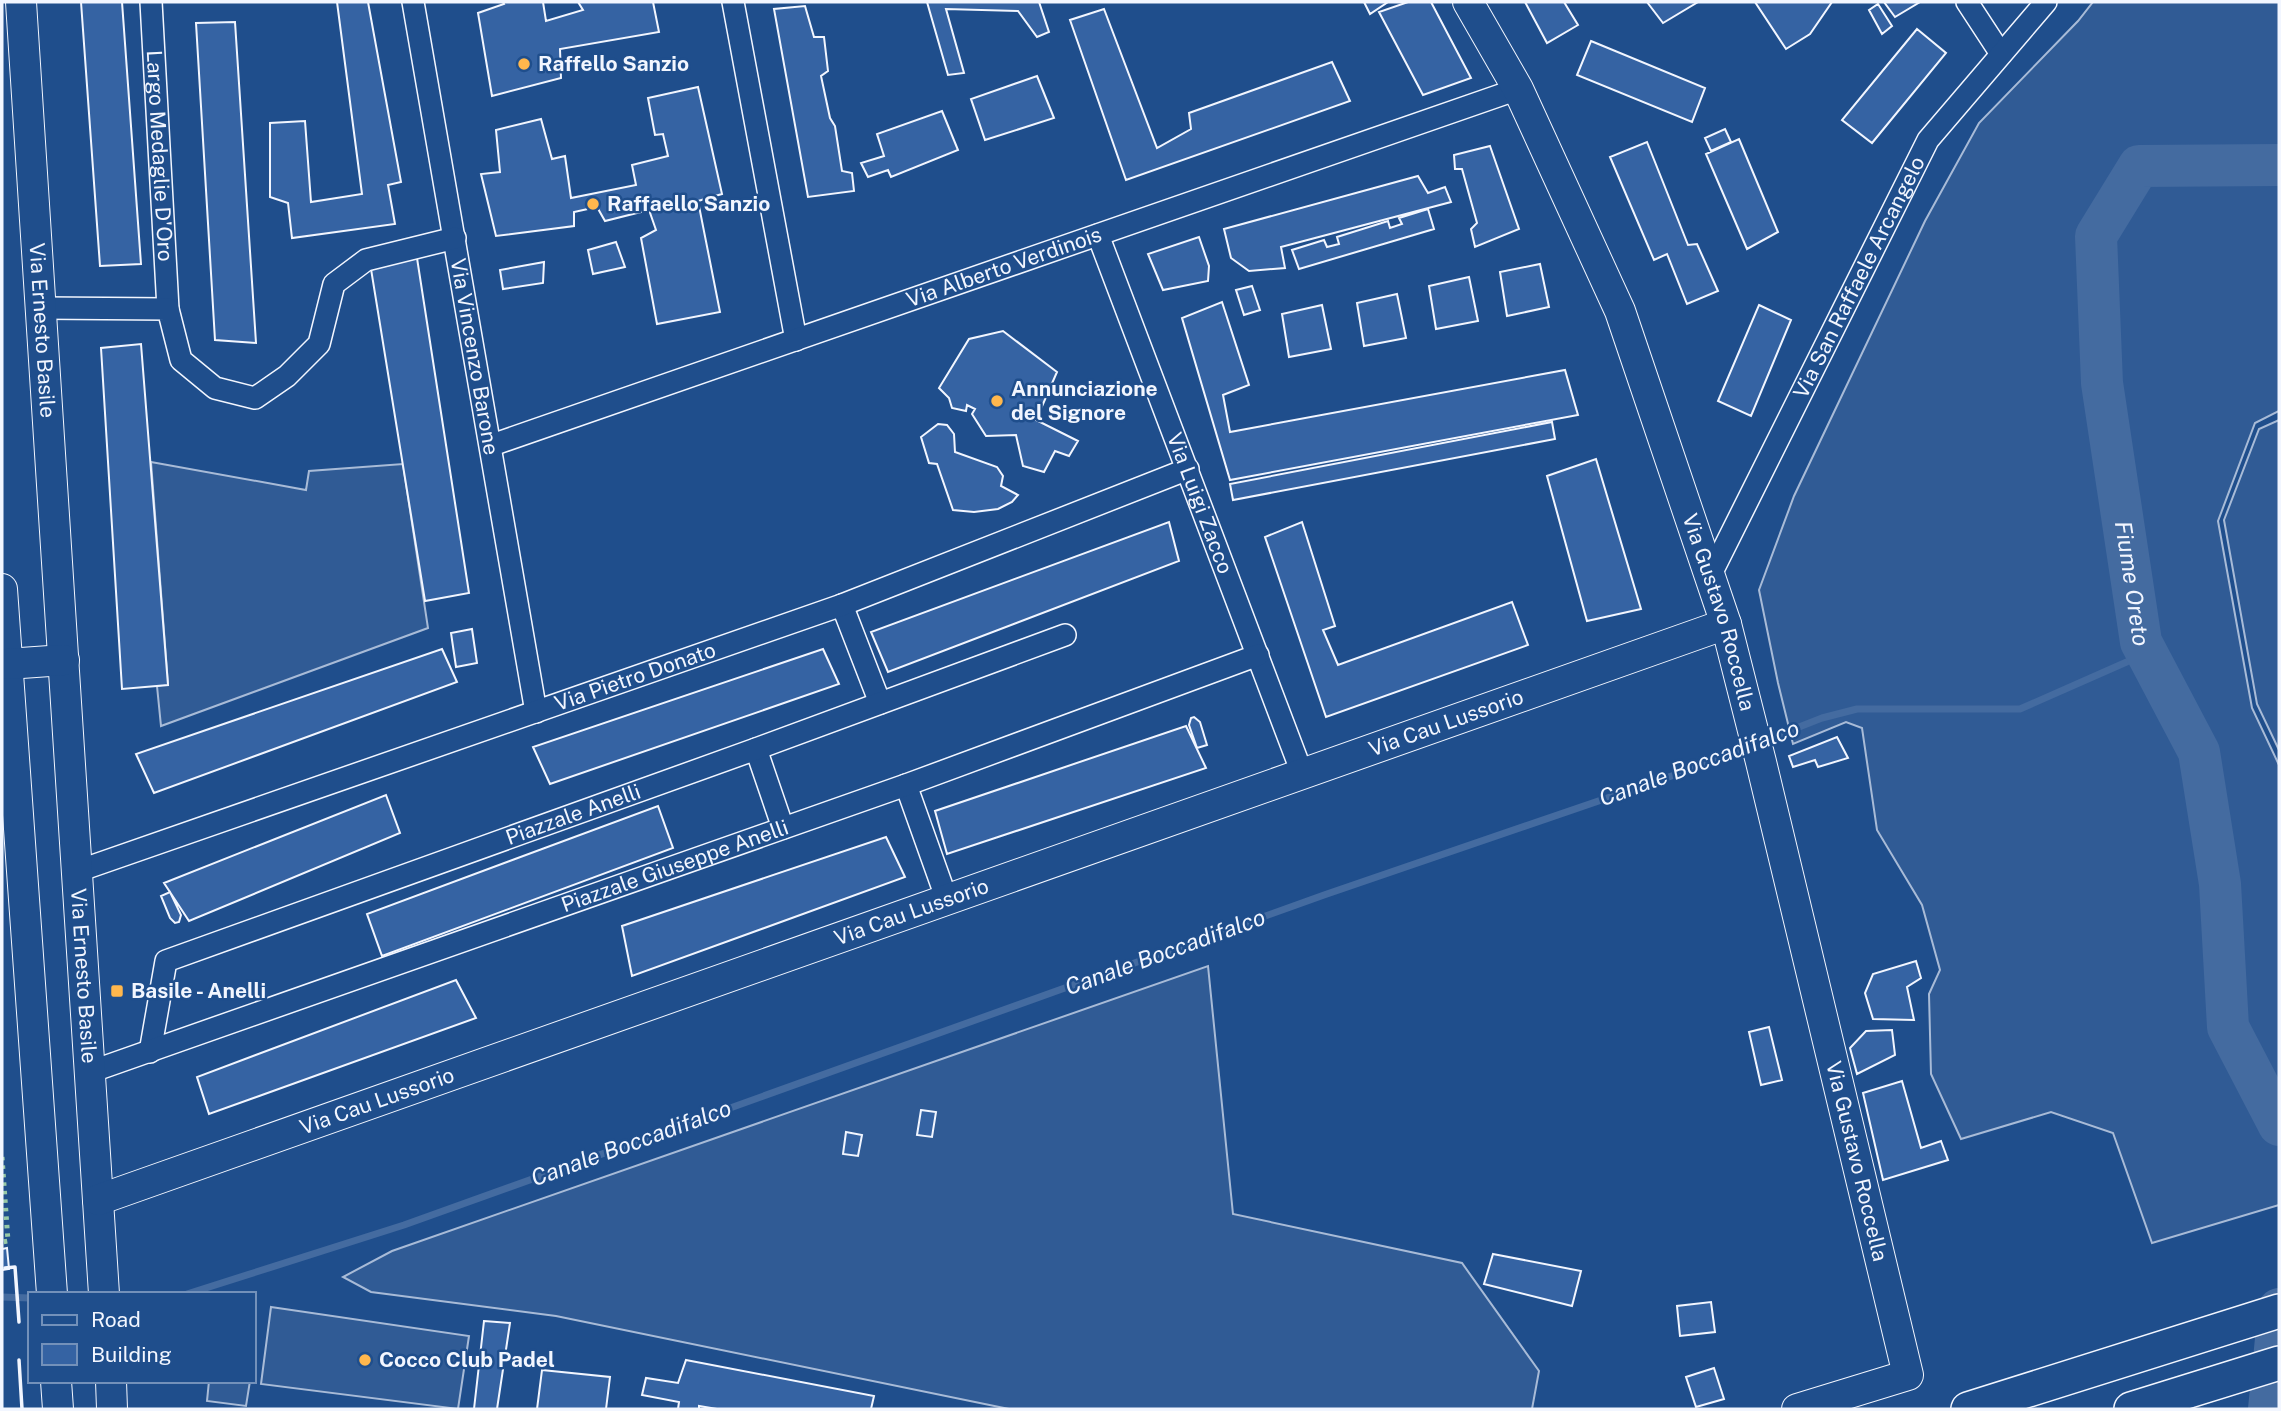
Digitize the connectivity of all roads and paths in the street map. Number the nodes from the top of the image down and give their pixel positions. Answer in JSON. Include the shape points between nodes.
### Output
{"nodes":[{"id":1,"x":21,"y":2,"type":"edge"},
{"id":2,"x":151,"y":2,"type":"edge"},
{"id":3,"x":413,"y":2,"type":"edge"},
{"id":4,"x":733,"y":2,"type":"edge"},
{"id":5,"x":1468,"y":2,"type":"edge"},
{"id":6,"x":1968,"y":2,"type":"edge"},
{"id":7,"x":2046,"y":2,"type":"edge"},
{"id":8,"x":2001,"y":54,"type":"junction"},
{"id":9,"x":1518,"y":89,"type":"junction"},
{"id":10,"x":1098,"y":235,"type":"junction"},
{"id":11,"x":455,"y":238,"type":"junction"},
{"id":12,"x":42,"y":309,"type":"junction"},
{"id":13,"x":168,"y":309,"type":"junction"},
{"id":14,"x":796,"y":340,"type":"junction"},
{"id":15,"x":492,"y":445,"type":"junction"},
{"id":16,"x":1188,"y":469,"type":"junction"},
{"id":17,"x":1709,"y":578,"type":"junction"},
{"id":18,"x":2,"y":589,"type":"edge"},
{"id":19,"x":842,"y":605,"type":"junction"},
{"id":20,"x":1726,"y":624,"type":"junction"},
{"id":21,"x":1065,"y":635,"type":"dead end"},
{"id":22,"x":1258,"y":655,"type":"junction"},
{"id":23,"x":64,"y":660,"type":"junction"},
{"id":24,"x":7,"y":664,"type":"junction"},
{"id":25,"x":880,"y":703,"type":"junction"},
{"id":26,"x":536,"y":712,"type":"junction"},
{"id":27,"x":756,"y":749,"type":"junction"},
{"id":28,"x":1302,"y":773,"type":"junction"},
{"id":29,"x":906,"y":785,"type":"junction"},
{"id":30,"x":783,"y":828,"type":"junction"},
{"id":31,"x":78,"y":871,"type":"junction"},
{"id":32,"x":947,"y":900,"type":"junction"},
{"id":33,"x":150,"y":1052,"type":"junction"},
{"id":34,"x":90,"y":1072,"type":"junction"},
{"id":35,"x":98,"y":1200,"type":"junction"},
{"id":36,"x":52,"y":1292,"type":"edge"},
{"id":37,"x":104,"y":1292,"type":"edge"},
{"id":38,"x":2279,"y":1311,"type":"edge"},
{"id":39,"x":2279,"y":1363,"type":"edge"},
{"id":40,"x":56,"y":1383,"type":"edge"},
{"id":41,"x":58,"y":1409,"type":"edge"},
{"id":42,"x":1797,"y":1409,"type":"edge"},
{"id":43,"x":1968,"y":1409,"type":"edge"},
{"id":44,"x":2131,"y":1409,"type":"edge"}],
"edges":[{"from":1,"to":12,"type":"street","name":"Via Ernesto Basile"},
{"from":2,"to":13,"type":"street","name":"Largo Medaglie D'Oro"},
{"from":3,"to":11,"type":"street","name":"Via Vincenzo Barone"},
{"from":4,"to":14,"type":"street"},
{"from":5,"to":9,"type":"street","name":"Via Gustavo Roccella"},
{"from":6,"to":8,"type":"street"},
{"from":7,"to":8,"type":"street","name":"Via San Raffaele Arcangelo"},
{"from":8,"to":17,"type":"street","name":"Via San Raffaele Arcangelo","via":[[1928,140]]},
{"from":9,"to":10,"type":"street","name":"Via Alberto Verdinois"},
{"from":9,"to":17,"type":"street","name":"Via Gustavo Roccella","via":[[1620,311]]},
{"from":10,"to":14,"type":"street","name":"Via Alberto Verdinois"},
{"from":10,"to":16,"type":"street","name":"Via Luigi Zacco"},
{"from":11,"to":13,"type":"street","name":"Largo Medaglie D'Oro","via":[[366,260],[334,284],[319,344],[256,398],[215,388],[181,360]]},
{"from":11,"to":15,"type":"street","name":"Via Vincenzo Barone"},
{"from":12,"to":13,"type":"street"},
{"from":12,"to":23,"type":"street","name":"Via Ernesto Basile"},
{"from":14,"to":15,"type":"street","name":"Via Alberto Verdinois"},
{"from":15,"to":26,"type":"street","name":"Via Vincenzo Barone"},
{"from":16,"to":19,"type":"street","name":"Via Pietro Donato"},
{"from":16,"to":22,"type":"street","name":"Via Luigi Zacco"},
{"from":17,"to":20,"type":"street","name":"Via Gustavo Roccella"},
{"from":18,"to":24,"type":"street"},
{"from":19,"to":25,"type":"street"},
{"from":19,"to":26,"type":"street","name":"Via Pietro Donato"},
{"from":20,"to":28,"type":"street","name":"Via Cau Lussorio"},
{"from":20,"to":42,"type":"street","name":"Via Gustavo Roccella","via":[[1908,1375]]},
{"from":21,"to":25,"type":"street","name":"Piazzale Anelli"},
{"from":22,"to":28,"type":"street","name":"Via Luigi Zacco"},
{"from":22,"to":29,"type":"street","name":"Piazzale Giuseppe Anelli"},
{"from":23,"to":24,"type":"street"},
{"from":23,"to":31,"type":"street","name":"Via Ernesto Basile"},
{"from":24,"to":36,"type":"street"},
{"from":25,"to":27,"type":"street","name":"Piazzale Anelli"},
{"from":26,"to":31,"type":"street","name":"Via Pietro Donato"},
{"from":27,"to":30,"type":"street"},
{"from":27,"to":33,"type":"street","name":"Piazzale Anelli","via":[[166,961]]},
{"from":28,"to":32,"type":"street","name":"Via Cau Lussorio"},
{"from":29,"to":30,"type":"street","name":"Piazzale Giuseppe Anelli"},
{"from":29,"to":32,"type":"street"},
{"from":30,"to":33,"type":"street","name":"Piazzale Giuseppe Anelli"},
{"from":31,"to":34,"type":"street","name":"Via Ernesto Basile"},
{"from":32,"to":35,"type":"street","name":"Via Cau Lussorio"},
{"from":33,"to":34,"type":"street","name":"Piazzale Giuseppe Anelli"},
{"from":34,"to":35,"type":"street","name":"Via Ernesto Basile"},
{"from":35,"to":37,"type":"street","name":"Via Ernesto Basile"},
{"from":38,"to":43,"type":"main road"},
{"from":39,"to":44,"type":"main road"},
{"from":40,"to":41,"type":"street"}]}
